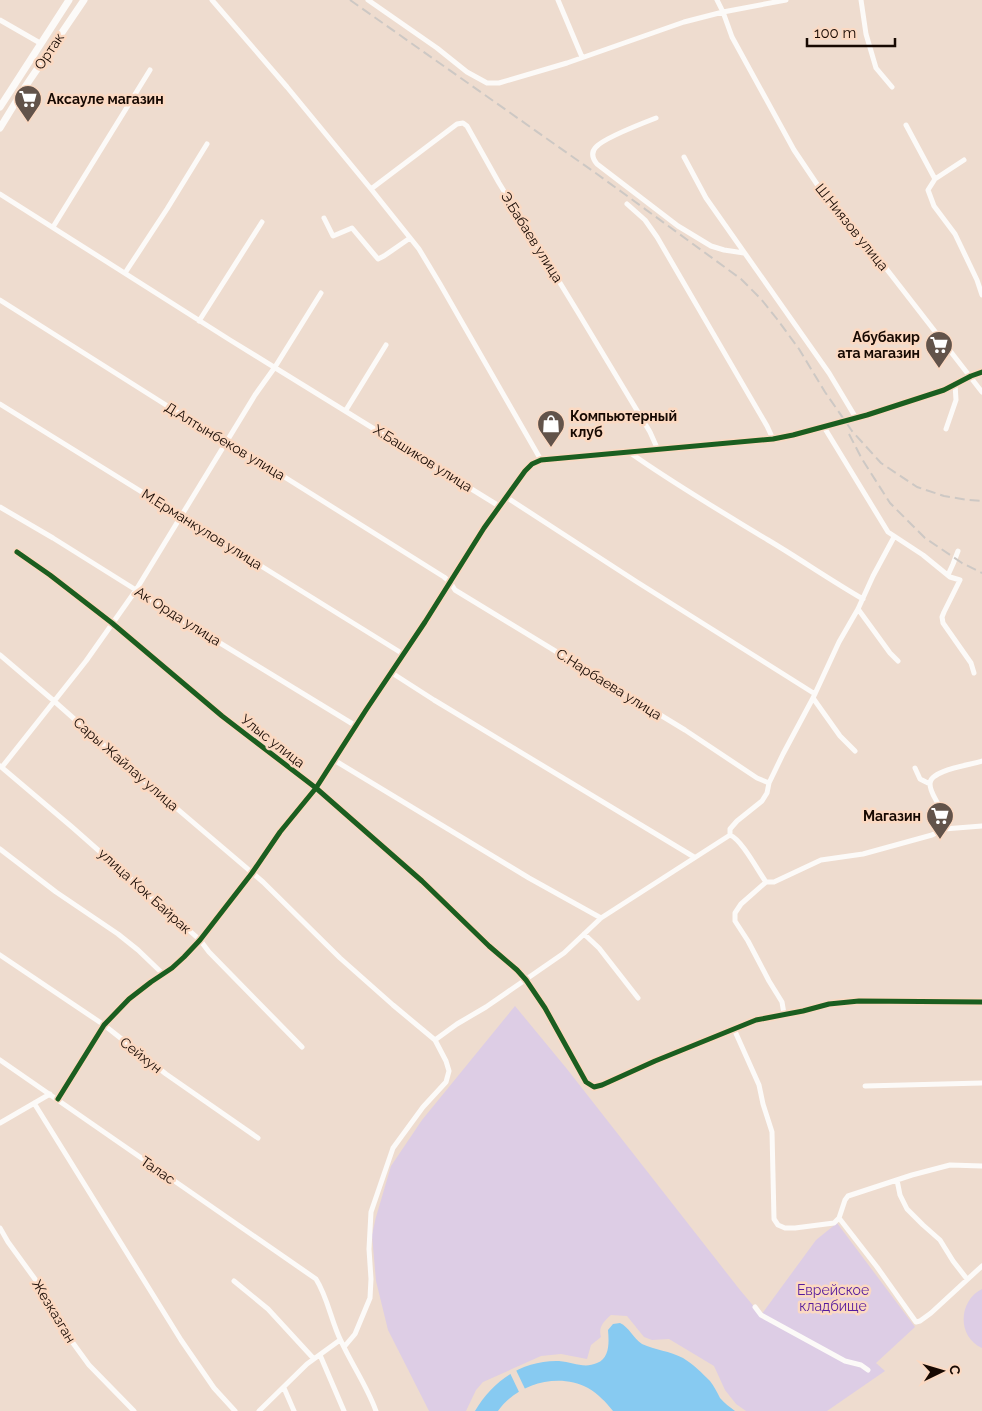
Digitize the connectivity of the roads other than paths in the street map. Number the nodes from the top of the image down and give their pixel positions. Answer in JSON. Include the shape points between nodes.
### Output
{"nodes":[{"id":1,"x":69,"y":0,"type":"edge"},
{"id":2,"x":84,"y":0,"type":"edge"},
{"id":3,"x":212,"y":0,"type":"edge"},
{"id":4,"x":368,"y":0,"type":"edge"},
{"id":5,"x":558,"y":0,"type":"edge"},
{"id":6,"x":717,"y":0,"type":"edge"},
{"id":7,"x":786,"y":0,"type":"edge"},
{"id":8,"x":861,"y":0,"type":"edge"},
{"id":9,"x":723,"y":12,"type":"junction"},
{"id":10,"x":0,"y":20,"type":"edge"},
{"id":11,"x":40,"y":43,"type":"junction"},
{"id":12,"x":582,"y":57,"type":"junction"},
{"id":13,"x":150,"y":70,"type":"dead end"},
{"id":14,"x":892,"y":86,"type":"dead end"},
{"id":15,"x":0,"y":107,"type":"edge"},
{"id":16,"x":656,"y":118,"type":"dead end"},
{"id":17,"x":1,"y":123,"type":"edge"},
{"id":18,"x":906,"y":124,"type":"dead end"},
{"id":19,"x":207,"y":144,"type":"dead end"},
{"id":20,"x":684,"y":158,"type":"dead end"},
{"id":21,"x":964,"y":160,"type":"dead end"},
{"id":22,"x":935,"y":179,"type":"junction"},
{"id":23,"x":371,"y":188,"type":"junction"},
{"id":24,"x":0,"y":194,"type":"edge"},
{"id":25,"x":627,"y":204,"type":"dead end"},
{"id":26,"x":324,"y":218,"type":"dead end"},
{"id":27,"x":262,"y":222,"type":"dead end"},
{"id":28,"x":53,"y":227,"type":"junction"},
{"id":29,"x":410,"y":238,"type":"junction"},
{"id":30,"x":744,"y":253,"type":"junction"},
{"id":31,"x":125,"y":273,"type":"junction"},
{"id":32,"x":321,"y":293,"type":"dead end"},
{"id":33,"x":982,"y":295,"type":"edge"},
{"id":34,"x":0,"y":300,"type":"edge"},
{"id":35,"x":199,"y":321,"type":"junction"},
{"id":36,"x":386,"y":345,"type":"dead end"},
{"id":37,"x":274,"y":368,"type":"junction"},
{"id":38,"x":982,"y":372,"type":"edge"},
{"id":39,"x":970,"y":376,"type":"junction"},
{"id":40,"x":955,"y":384,"type":"junction"},
{"id":41,"x":982,"y":392,"type":"edge"},
{"id":42,"x":0,"y":404,"type":"edge"},
{"id":43,"x":346,"y":410,"type":"junction"},
{"id":44,"x":856,"y":418,"type":"junction"},
{"id":45,"x":824,"y":426,"type":"junction"},
{"id":46,"x":946,"y":429,"type":"dead end"},
{"id":47,"x":773,"y":439,"type":"junction"},
{"id":48,"x":227,"y":441,"type":"junction"},
{"id":49,"x":658,"y":450,"type":"junction"},
{"id":50,"x":630,"y":452,"type":"junction"},
{"id":51,"x":541,"y":460,"type":"junction"},
{"id":52,"x":506,"y":497,"type":"junction"},
{"id":53,"x":500,"y":506,"type":"junction"},
{"id":54,"x":0,"y":507,"type":"edge"},
{"id":55,"x":180,"y":517,"type":"junction"},
{"id":56,"x":894,"y":536,"type":"junction"},
{"id":57,"x":958,"y":551,"type":"dead end"},
{"id":58,"x":18,"y":552,"type":"dead end"},
{"id":59,"x":948,"y":575,"type":"junction"},
{"id":60,"x":450,"y":582,"type":"junction"},
{"id":61,"x":136,"y":590,"type":"junction"},
{"id":62,"x":863,"y":599,"type":"junction"},
{"id":63,"x":858,"y":609,"type":"junction"},
{"id":64,"x":112,"y":623,"type":"junction"},
{"id":65,"x":403,"y":654,"type":"junction"},
{"id":66,"x":0,"y":655,"type":"edge"},
{"id":67,"x":898,"y":662,"type":"dead end"},
{"id":68,"x":392,"y":673,"type":"junction"},
{"id":69,"x":974,"y":673,"type":"dead end"},
{"id":70,"x":814,"y":696,"type":"junction"},
{"id":71,"x":54,"y":701,"type":"junction"},
{"id":72,"x":356,"y":726,"type":"junction"},
{"id":73,"x":855,"y":752,"type":"dead end"},
{"id":74,"x":334,"y":760,"type":"junction"},
{"id":75,"x":982,"y":761,"type":"edge"},
{"id":76,"x":1,"y":766,"type":"edge"},
{"id":77,"x":915,"y":768,"type":"dead end"},
{"id":78,"x":769,"y":783,"type":"junction"},
{"id":79,"x":930,"y":784,"type":"junction"},
{"id":80,"x":316,"y":788,"type":"junction"},
{"id":81,"x":982,"y":826,"type":"edge"},
{"id":82,"x":944,"y":830,"type":"junction"},
{"id":83,"x":730,"y":835,"type":"junction"},
{"id":84,"x":0,"y":849,"type":"edge"},
{"id":85,"x":694,"y":857,"type":"junction"},
{"id":86,"x":252,"y":873,"type":"junction"},
{"id":87,"x":766,"y":882,"type":"junction"},
{"id":88,"x":600,"y":918,"type":"junction"},
{"id":89,"x":584,"y":934,"type":"junction"},
{"id":90,"x":200,"y":940,"type":"junction"},
{"id":91,"x":0,"y":955,"type":"edge"},
{"id":92,"x":163,"y":974,"type":"junction"},
{"id":93,"x":526,"y":980,"type":"junction"},
{"id":94,"x":638,"y":998,"type":"dead end"},
{"id":95,"x":982,"y":1002,"type":"edge"},
{"id":96,"x":784,"y":1014,"type":"junction"},
{"id":97,"x":104,"y":1025,"type":"junction"},
{"id":98,"x":734,"y":1029,"type":"junction"},
{"id":99,"x":436,"y":1040,"type":"junction"},
{"id":100,"x":302,"y":1047,"type":"dead end"},
{"id":101,"x":0,"y":1060,"type":"edge"},
{"id":102,"x":982,"y":1083,"type":"edge"},
{"id":103,"x":866,"y":1086,"type":"dead end"},
{"id":104,"x":50,"y":1094,"type":"junction"},
{"id":105,"x":58,"y":1099,"type":"junction"},
{"id":106,"x":34,"y":1103,"type":"junction"},
{"id":107,"x":0,"y":1123,"type":"edge"},
{"id":108,"x":258,"y":1138,"type":"dead end"},
{"id":109,"x":982,"y":1166,"type":"edge"},
{"id":110,"x":897,"y":1180,"type":"junction"},
{"id":111,"x":839,"y":1218,"type":"junction"},
{"id":112,"x":0,"y":1228,"type":"edge"},
{"id":113,"x":982,"y":1266,"type":"edge"},
{"id":114,"x":967,"y":1279,"type":"junction"},
{"id":115,"x":234,"y":1281,"type":"dead end"},
{"id":116,"x":755,"y":1307,"type":"dead end"},
{"id":117,"x":340,"y":1340,"type":"junction"},
{"id":118,"x":344,"y":1347,"type":"junction"},
{"id":119,"x":320,"y":1355,"type":"junction"},
{"id":120,"x":314,"y":1360,"type":"junction"},
{"id":121,"x":868,"y":1370,"type":"dead end"},
{"id":122,"x":284,"y":1388,"type":"junction"},
{"id":123,"x":134,"y":1411,"type":"edge"},
{"id":124,"x":235,"y":1411,"type":"edge"},
{"id":125,"x":258,"y":1411,"type":"edge"},
{"id":126,"x":294,"y":1411,"type":"edge"},
{"id":127,"x":344,"y":1411,"type":"edge"},
{"id":128,"x":376,"y":1411,"type":"edge"}],
"edges":[{"from":1,"to":11,"type":"street","name":"Ортак"},
{"from":2,"to":17,"type":"street","name":"Ортак"},
{"from":3,"to":23,"type":"street"},
{"from":4,"to":12,"type":"street","via":[[487,83],[499,83]]},
{"from":5,"to":12,"type":"street"},
{"from":6,"to":9,"type":"street","name":"Ш.Ниязов улица"},
{"from":7,"to":9,"type":"street"},
{"from":8,"to":14,"type":"street","via":[[876,68]]},
{"from":9,"to":12,"type":"street"},
{"from":9,"to":39,"type":"street","name":"Ш.Ниязов улица","via":[[732,37],[794,150],[831,205],[878,258]]},
{"from":10,"to":11,"type":"street"},
{"from":11,"to":15,"type":"street","name":"Ортак"},
{"from":13,"to":28,"type":"street"},
{"from":16,"to":30,"type":"street","via":[[595,147],[593,159],[686,231],[711,246]]},
{"from":18,"to":22,"type":"street"},
{"from":19,"to":31,"type":"street"},
{"from":20,"to":30,"type":"street","via":[[706,198]]},
{"from":21,"to":22,"type":"street"},
{"from":22,"to":33,"type":"street","via":[[928,190],[934,206],[955,234]]},
{"from":23,"to":29,"type":"street"},
{"from":23,"to":49,"type":"street","name":"Э.Бабаев улица","via":[[457,124],[467,126]]},
{"from":24,"to":28,"type":"street","name":"Х.Башиков улица"},
{"from":25,"to":47,"type":"street","via":[[645,220],[657,237]]},
{"from":26,"to":29,"type":"street","via":[[333,236],[352,228],[378,259]]},
{"from":27,"to":35,"type":"street"},
{"from":28,"to":31,"type":"street","name":"Х.Башиков улица"},
{"from":29,"to":51,"type":"street"},
{"from":30,"to":44,"type":"street","via":[[824,366]]},
{"from":31,"to":35,"type":"street","name":"Х.Башиков улица"},
{"from":32,"to":37,"type":"street"},
{"from":34,"to":48,"type":"street","name":"Д.Алтынбеков улица"},
{"from":35,"to":37,"type":"street","name":"Х.Башиков улица"},
{"from":36,"to":43,"type":"street"},
{"from":37,"to":43,"type":"street","name":"Х.Башиков улица"},
{"from":37,"to":48,"type":"street"},
{"from":38,"to":39,"type":"street"},
{"from":39,"to":40,"type":"street"},
{"from":39,"to":41,"type":"street","name":"Ш.Ниязов улица"},
{"from":40,"to":44,"type":"street"},
{"from":40,"to":46,"type":"street","via":[[956,400]]},
{"from":42,"to":55,"type":"street","name":"М.Ерманкулов улица"},
{"from":43,"to":53,"type":"street","name":"Х.Башиков улица"},
{"from":44,"to":45,"type":"street"},
{"from":45,"to":47,"type":"street"},
{"from":45,"to":56,"type":"street","via":[[888,532]]},
{"from":47,"to":49,"type":"street"},
{"from":48,"to":55,"type":"street"},
{"from":48,"to":60,"type":"street","name":"Д.Алтынбеков улица"},
{"from":49,"to":50,"type":"street"},
{"from":50,"to":51,"type":"street"},
{"from":50,"to":62,"type":"street"},
{"from":51,"to":52,"type":"street","via":[[525,471]]},
{"from":52,"to":53,"type":"street"},
{"from":52,"to":70,"type":"street"},
{"from":53,"to":60,"type":"street"},
{"from":54,"to":61,"type":"street","name":"Ак Орда улица"},
{"from":55,"to":61,"type":"street"},
{"from":55,"to":65,"type":"street","name":"М.Ерманкулов улица"},
{"from":56,"to":59,"type":"street"},
{"from":56,"to":62,"type":"street"},
{"from":57,"to":59,"type":"street"},
{"from":58,"to":64,"type":"street","name":"Улыс улица"},
{"from":59,"to":69,"type":"street","via":[[960,580],[942,617],[943,623],[971,663]]},
{"from":60,"to":65,"type":"street"},
{"from":60,"to":78,"type":"street","name":"С.Нарбаева улица","via":[[455,590]]},
{"from":61,"to":64,"type":"street"},
{"from":61,"to":72,"type":"street","name":"Ак Орда улица"},
{"from":62,"to":63,"type":"street"},
{"from":63,"to":67,"type":"street"},
{"from":63,"to":70,"type":"street"},
{"from":64,"to":71,"type":"street"},
{"from":64,"to":80,"type":"street","name":"Улыс улица","via":[[222,716]]},
{"from":65,"to":68,"type":"street"},
{"from":66,"to":71,"type":"street","name":"Сары Жайлау улица"},
{"from":68,"to":72,"type":"street"},
{"from":68,"to":85,"type":"street"},
{"from":70,"to":73,"type":"street","via":[[840,736]]},
{"from":70,"to":78,"type":"street"},
{"from":71,"to":76,"type":"street"},
{"from":71,"to":86,"type":"street","name":"Сары Жайлау улица"},
{"from":72,"to":74,"type":"street"},
{"from":74,"to":80,"type":"street"},
{"from":74,"to":88,"type":"street"},
{"from":75,"to":79,"type":"street","via":[[937,774]]},
{"from":76,"to":90,"type":"street","name":"улица Кок Байрак"},
{"from":77,"to":79,"type":"street","via":[[920,779]]},
{"from":78,"to":83,"type":"street","via":[[762,801],[737,821],[730,829]]},
{"from":79,"to":82,"type":"street","via":[[942,814]]},
{"from":80,"to":86,"type":"street"},
{"from":80,"to":93,"type":"street","name":"Улыс улица","via":[[422,880]]},
{"from":81,"to":82,"type":"street"},
{"from":82,"to":87,"type":"street","via":[[863,854],[822,860],[774,882]]},
{"from":83,"to":85,"type":"street"},
{"from":83,"to":87,"type":"street"},
{"from":84,"to":92,"type":"street","via":[[118,934]]},
{"from":85,"to":88,"type":"street"},
{"from":86,"to":90,"type":"street"},
{"from":86,"to":99,"type":"street","via":[[340,958]]},
{"from":87,"to":96,"type":"street","via":[[741,904],[735,921],[782,1002]]},
{"from":88,"to":89,"type":"street"},
{"from":89,"to":93,"type":"street"},
{"from":89,"to":94,"type":"street"},
{"from":90,"to":92,"type":"street"},
{"from":90,"to":100,"type":"street","name":"улица Кок Байрак"},
{"from":91,"to":97,"type":"street","name":"Сейхун"},
{"from":92,"to":97,"type":"street","via":[[129,999]]},
{"from":93,"to":98,"type":"street","name":"Улыс улица","via":[[586,1082],[594,1087]]},
{"from":93,"to":99,"type":"street"},
{"from":95,"to":96,"type":"street","via":[[859,1001]]},
{"from":96,"to":98,"type":"street"},
{"from":97,"to":105,"type":"street"},
{"from":97,"to":108,"type":"street","name":"Сейхун","via":[[166,1074]]},
{"from":98,"to":111,"type":"street","via":[[758,1085],[772,1132],[774,1220],[785,1228],[795,1228],[834,1223]]},
{"from":99,"to":118,"type":"street","via":[[448,1066],[446,1082],[393,1148],[371,1212],[370,1298],[355,1334]]},
{"from":101,"to":104,"type":"street","name":"Талас"},
{"from":102,"to":103,"type":"street"},
{"from":104,"to":105,"type":"street","name":"Талас"},
{"from":104,"to":106,"type":"street"},
{"from":105,"to":117,"type":"street","name":"Талас","via":[[316,1279]]},
{"from":106,"to":107,"type":"street"},
{"from":106,"to":124,"type":"street","via":[[181,1340],[214,1388]]},
{"from":109,"to":110,"type":"street","via":[[950,1165]]},
{"from":110,"to":111,"type":"street","via":[[848,1196]]},
{"from":110,"to":114,"type":"street","via":[[907,1208],[940,1240]]},
{"from":111,"to":114,"type":"street","via":[[916,1322],[931,1313]]},
{"from":112,"to":123,"type":"street","name":"Жезказган","via":[[89,1365]]},
{"from":113,"to":114,"type":"street"},
{"from":115,"to":120,"type":"street","via":[[268,1309]]},
{"from":116,"to":121,"type":"street","via":[[761,1315],[845,1362]]},
{"from":117,"to":118,"type":"street"},
{"from":117,"to":119,"type":"street"},
{"from":118,"to":128,"type":"street"},
{"from":119,"to":120,"type":"street"},
{"from":119,"to":127,"type":"street"},
{"from":120,"to":122,"type":"street"},
{"from":122,"to":125,"type":"street"},
{"from":122,"to":126,"type":"street"}]}
